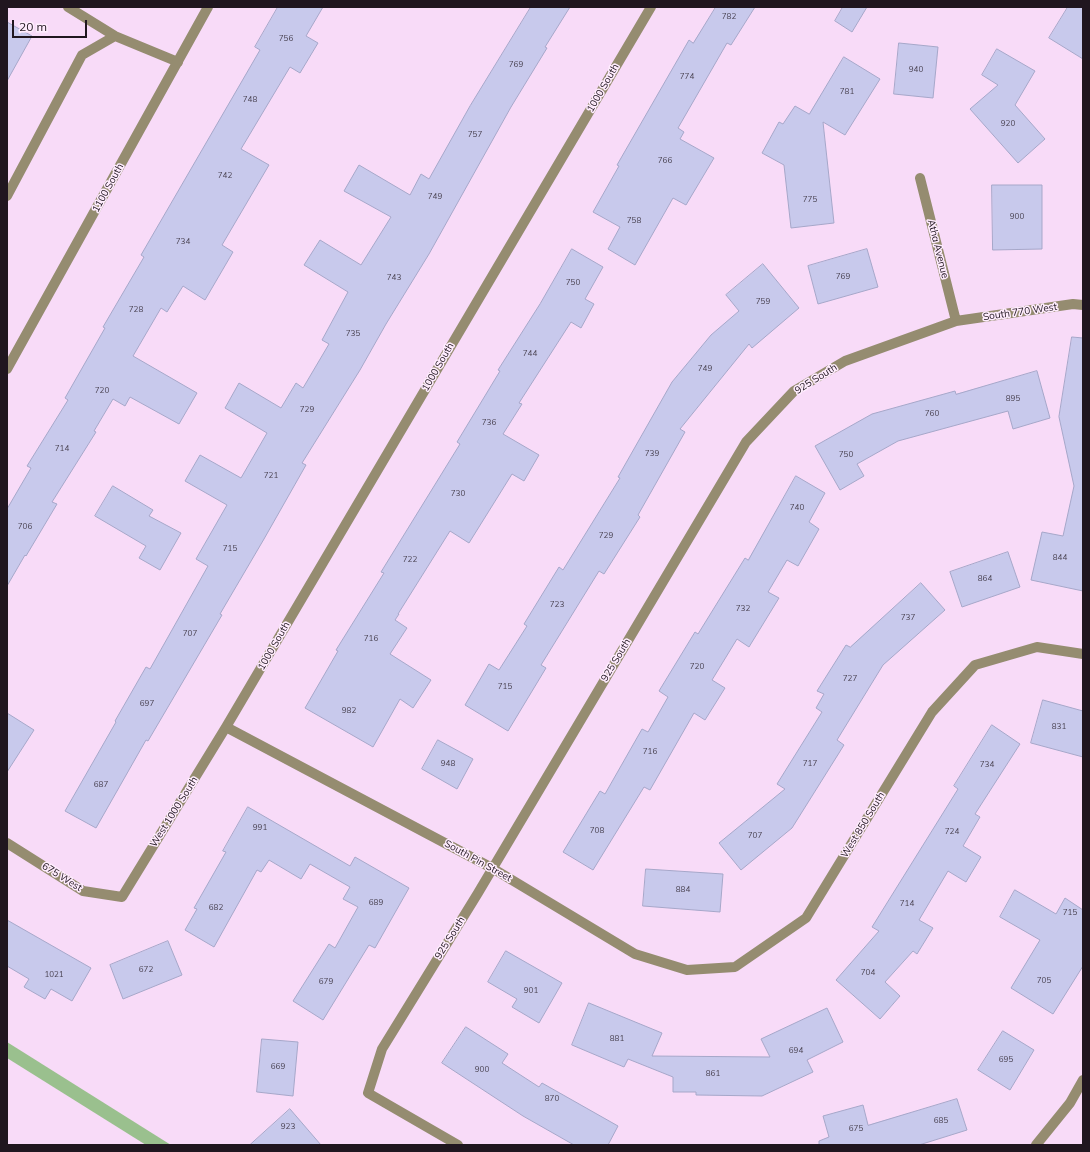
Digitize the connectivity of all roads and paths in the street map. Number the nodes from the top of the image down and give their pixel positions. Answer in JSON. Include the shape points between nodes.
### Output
{"nodes":[{"id":1,"x":68,"y":7,"type":"edge"},
{"id":2,"x":208,"y":7,"type":"edge"},
{"id":3,"x":651,"y":7,"type":"edge"},
{"id":4,"x":114,"y":36,"type":"junction"},
{"id":5,"x":178,"y":62,"type":"junction"},
{"id":6,"x":920,"y":178,"type":"dead end"},
{"id":7,"x":7,"y":196,"type":"edge"},
{"id":8,"x":1083,"y":305,"type":"edge"},
{"id":9,"x":956,"y":321,"type":"junction"},
{"id":10,"x":7,"y":369,"type":"edge"},
{"id":11,"x":1083,"y":654,"type":"edge"},
{"id":12,"x":226,"y":727,"type":"junction"},
{"id":13,"x":7,"y":843,"type":"edge"},
{"id":14,"x":492,"y":868,"type":"junction"},
{"id":15,"x":122,"y":898,"type":"joint"},
{"id":16,"x":735,"y":967,"type":"joint"},
{"id":17,"x":1083,"y":1080,"type":"edge"},
{"id":18,"x":458,"y":1145,"type":"edge"},
{"id":19,"x":1036,"y":1145,"type":"edge"}],
"edges":[{"from":1,"to":4,"type":"street"},
{"from":2,"to":5,"type":"street","name":"1100 South"},
{"from":3,"to":12,"type":"street","name":"1000 South"},
{"from":4,"to":5,"type":"street"},
{"from":4,"to":7,"type":"street","via":[[82,55]]},
{"from":5,"to":10,"type":"street","name":"1100 South"},
{"from":6,"to":9,"type":"street","name":"Atha Avenue"},
{"from":8,"to":9,"type":"street","name":"South 770 West","via":[[1073,304]]},
{"from":9,"to":14,"type":"street","name":"925 South","via":[[845,361],[794,391],[746,442]]},
{"from":11,"to":16,"type":"street","name":"West 850 South","via":[[1037,647],[975,665],[932,712],[806,918]]},
{"from":12,"to":14,"type":"street","name":"South Pin Street"},
{"from":12,"to":15,"type":"street","name":"West 1000 South"},
{"from":13,"to":15,"type":"street","name":"675 West","via":[[83,891]]},
{"from":14,"to":16,"type":"street","name":"South Pin Street","via":[[635,954],[687,970]]},
{"from":14,"to":18,"type":"street","name":"925 South","via":[[382,1049],[368,1093]]},
{"from":17,"to":19,"type":"street","via":[[1070,1103]]}]}
